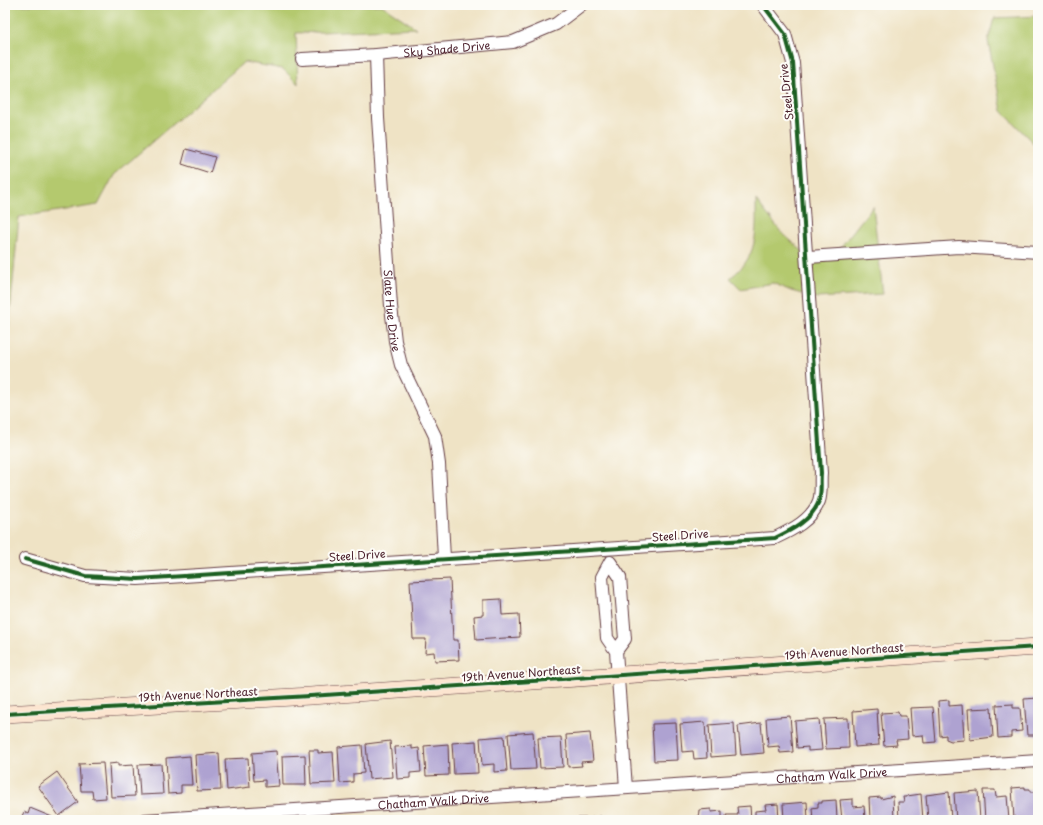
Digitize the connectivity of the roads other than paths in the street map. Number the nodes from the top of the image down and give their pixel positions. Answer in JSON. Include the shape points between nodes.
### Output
{"nodes":[{"id":1,"x":581,"y":5,"type":"edge"},
{"id":2,"x":763,"y":5,"type":"edge"},
{"id":3,"x":376,"y":55,"type":"junction"},
{"id":4,"x":302,"y":59,"type":"dead end"},
{"id":5,"x":1038,"y":252,"type":"edge"},
{"id":6,"x":808,"y":257,"type":"junction"},
{"id":7,"x":609,"y":548,"type":"junction"},
{"id":8,"x":26,"y":558,"type":"dead end"},
{"id":9,"x":444,"y":558,"type":"junction"},
{"id":10,"x":610,"y":562,"type":"junction"},
{"id":11,"x":1038,"y":647,"type":"edge"},
{"id":12,"x":616,"y":651,"type":"junction"},
{"id":13,"x":618,"y":675,"type":"junction"},
{"id":14,"x":5,"y":714,"type":"edge"},
{"id":15,"x":1038,"y":761,"type":"edge"},
{"id":16,"x":626,"y":788,"type":"junction"},
{"id":17,"x":144,"y":820,"type":"edge"}],
"edges":[{"from":1,"to":3,"type":"street","name":"Sky Shade Drive","via":[[556,24],[513,42]]},
{"from":2,"to":6,"type":"street","name":"Steel Drive","via":[[785,34],[793,63]]},
{"from":3,"to":4,"type":"street","name":"Sky Shade Drive"},
{"from":3,"to":9,"type":"street","name":"Slate Hue Drive","via":[[378,126],[395,341],[401,365],[435,436]]},
{"from":5,"to":6,"type":"street","via":[[959,247]]},
{"from":6,"to":7,"type":"street","name":"Steel Drive","via":[[821,473],[819,500],[808,518],[774,538]]},
{"from":7,"to":9,"type":"street","name":"Steel Drive"},
{"from":7,"to":10,"type":"street"},
{"from":8,"to":9,"type":"street","name":"Steel Drive","via":[[85,576],[138,579]]},
{"from":10,"to":12,"type":"street","via":[[602,577],[607,638]]},
{"from":10,"to":12,"type":"street","via":[[620,577],[625,639]]},
{"from":11,"to":13,"type":"street","name":"19th Avenue Northeast"},
{"from":12,"to":13,"type":"street"},
{"from":13,"to":14,"type":"street","name":"19th Avenue Northeast"},
{"from":13,"to":16,"type":"street"},
{"from":15,"to":16,"type":"street","name":"Chatham Walk Drive"},
{"from":16,"to":17,"type":"street","name":"Chatham Walk Drive"}]}
